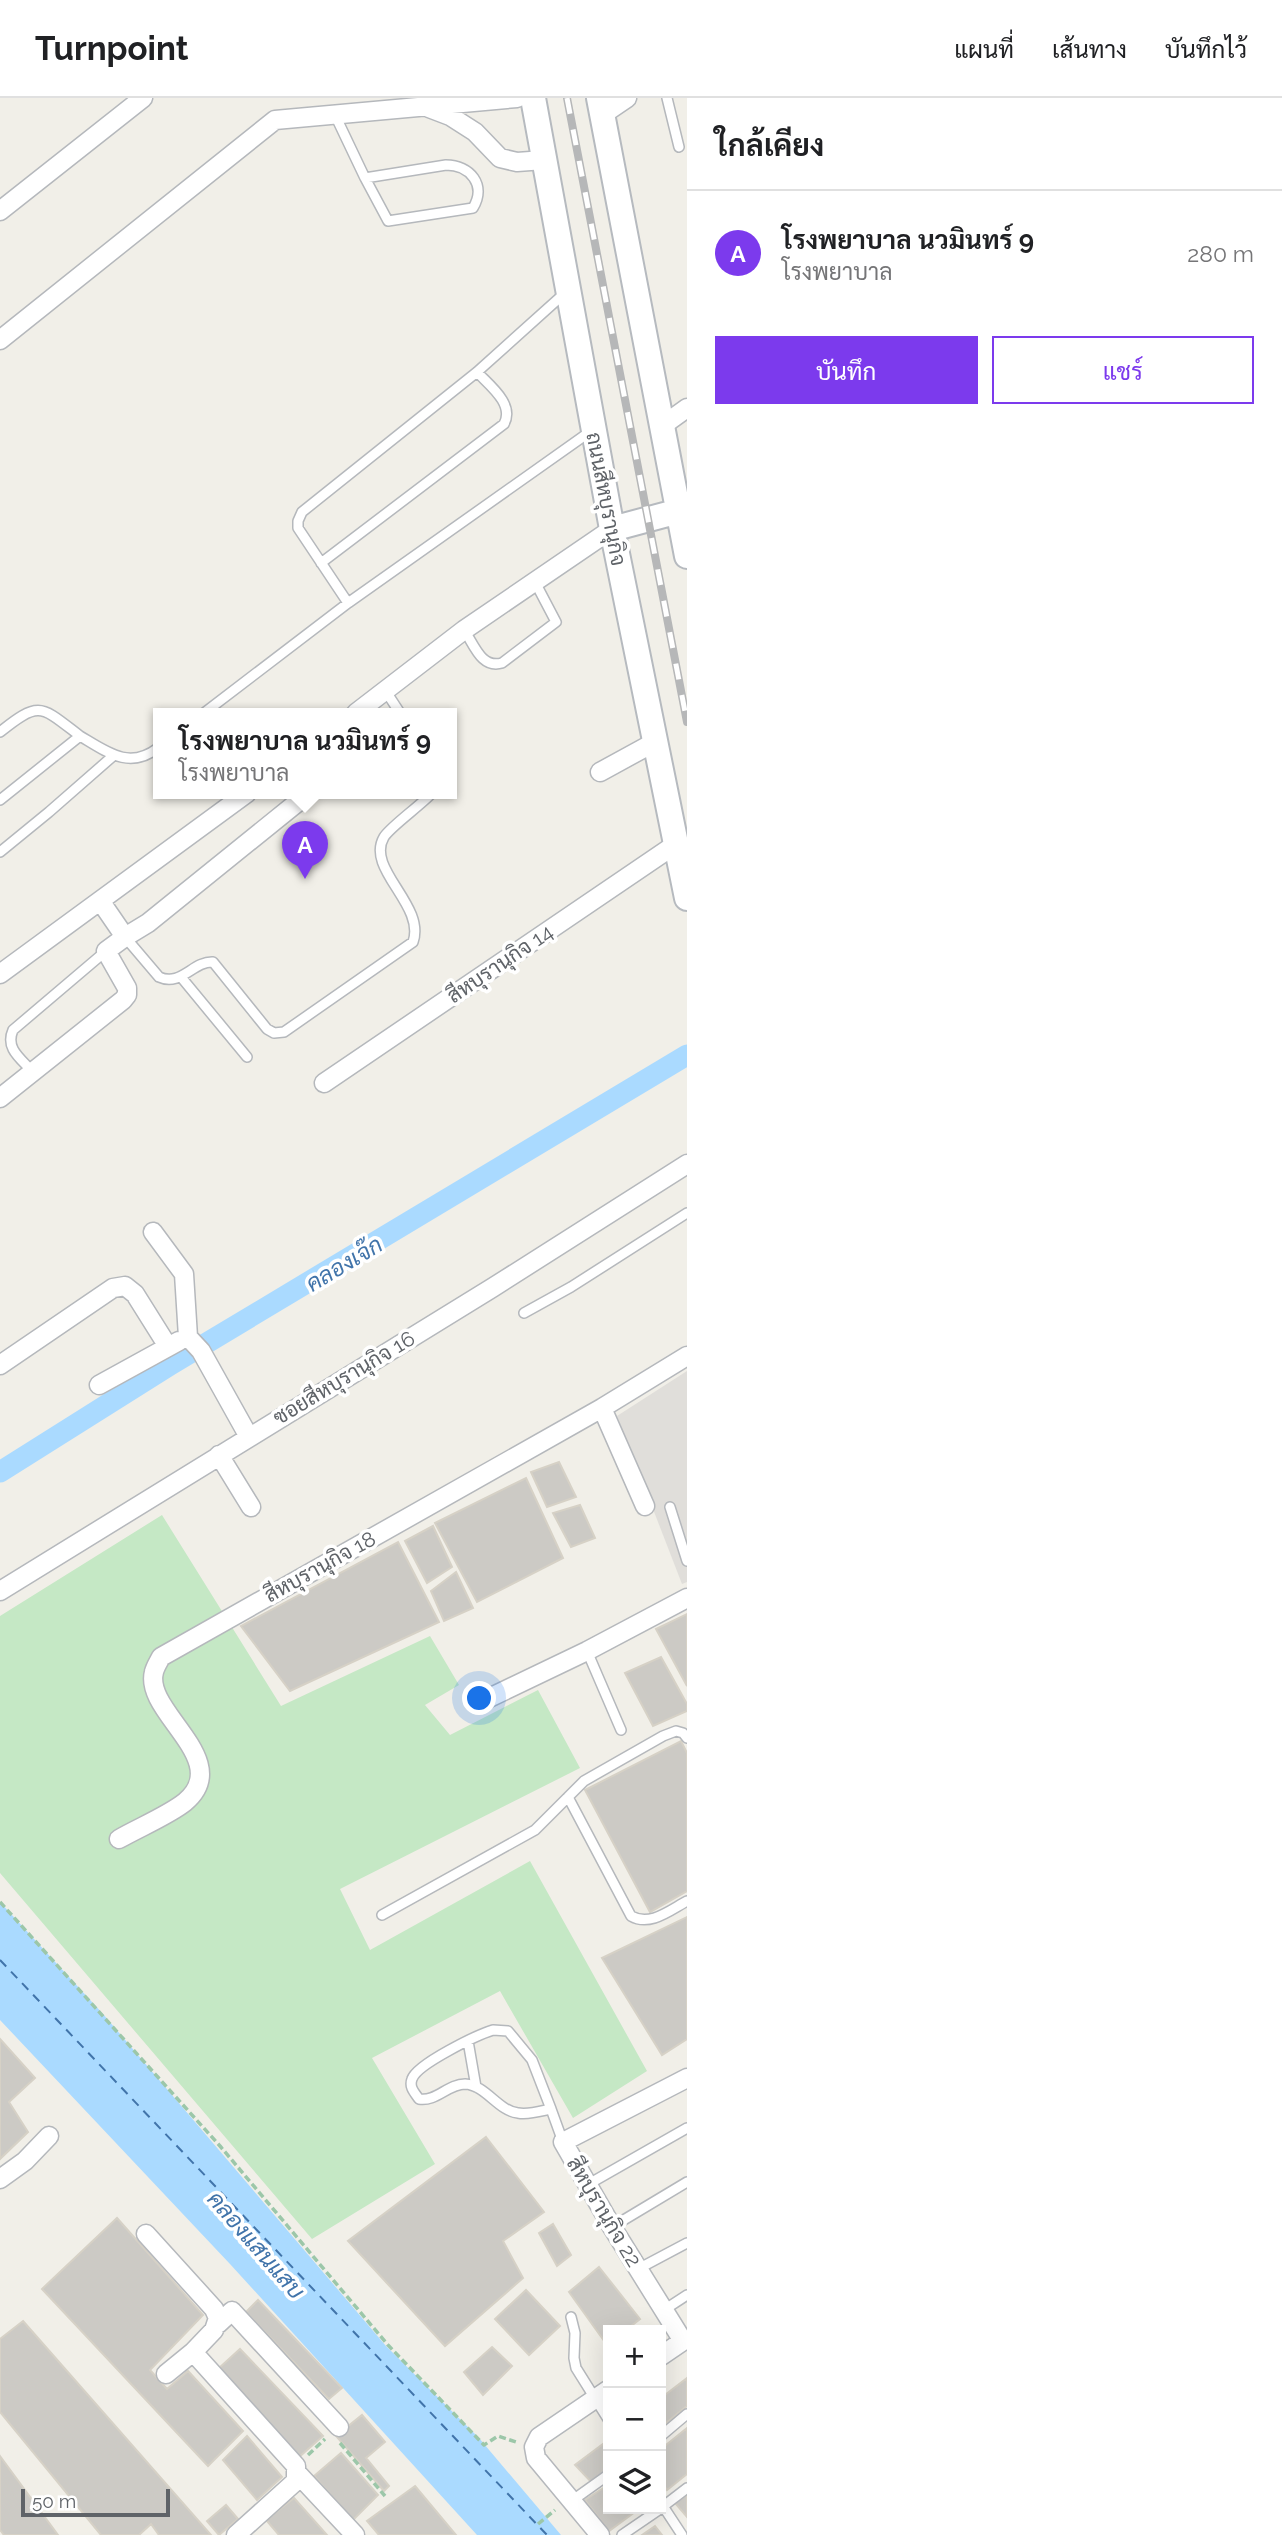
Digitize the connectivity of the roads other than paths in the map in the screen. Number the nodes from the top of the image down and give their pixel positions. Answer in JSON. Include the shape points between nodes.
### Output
{"nodes":[{"id":1,"x":143,"y":98,"type":"edge"},
{"id":2,"x":517,"y":98,"type":"edge"},
{"id":3,"x":533,"y":98,"type":"edge"},
{"id":4,"x":627,"y":98,"type":"edge"},
{"id":5,"x":667,"y":98,"type":"edge"},
{"id":6,"x":426,"y":107,"type":"junction"},
{"id":7,"x":601,"y":107,"type":"edge"},
{"id":8,"x":335,"y":115,"type":"junction"},
{"id":9,"x":679,"y":147,"type":"dead end"},
{"id":10,"x":544,"y":160,"type":"junction"},
{"id":11,"x":365,"y":178,"type":"junction"},
{"id":12,"x":0,"y":211,"type":"edge"},
{"id":13,"x":568,"y":291,"type":"junction"},
{"id":14,"x":0,"y":340,"type":"edge"},
{"id":15,"x":477,"y":372,"type":"junction"},
{"id":16,"x":687,"y":408,"type":"edge"},
{"id":17,"x":662,"y":426,"type":"junction"},
{"id":18,"x":593,"y":430,"type":"junction"},
{"id":19,"x":683,"y":508,"type":"edge"},
{"id":20,"x":612,"y":529,"type":"junction"},
{"id":21,"x":687,"y":556,"type":"edge"},
{"id":22,"x":321,"y":563,"type":"junction"},
{"id":23,"x":535,"y":582,"type":"junction"},
{"id":24,"x":348,"y":603,"type":"junction"},
{"id":25,"x":464,"y":629,"type":"junction"},
{"id":26,"x":384,"y":689,"type":"junction"},
{"id":27,"x":211,"y":708,"type":"edge"},
{"id":28,"x":365,"y":708,"type":"edge"},
{"id":29,"x":397,"y":708,"type":"edge"},
{"id":30,"x":0,"y":732,"type":"edge"},
{"id":31,"x":80,"y":736,"type":"junction"},
{"id":32,"x":655,"y":742,"type":"junction"},
{"id":33,"x":153,"y":752,"type":"edge"},
{"id":34,"x":113,"y":756,"type":"junction"},
{"id":35,"x":600,"y":772,"type":"dead end"},
{"id":36,"x":239,"y":799,"type":"edge"},
{"id":37,"x":302,"y":799,"type":"edge"},
{"id":38,"x":425,"y":799,"type":"edge"},
{"id":39,"x":0,"y":800,"type":"edge"},
{"id":40,"x":676,"y":844,"type":"junction"},
{"id":41,"x":0,"y":852,"type":"edge"},
{"id":42,"x":687,"y":898,"type":"edge"},
{"id":43,"x":101,"y":902,"type":"junction"},
{"id":44,"x":125,"y":937,"type":"junction"},
{"id":45,"x":106,"y":951,"type":"junction"},
{"id":46,"x":0,"y":974,"type":"edge"},
{"id":47,"x":181,"y":977,"type":"junction"},
{"id":48,"x":247,"y":1057,"type":"dead end"},
{"id":49,"x":32,"y":1071,"type":"junction"},
{"id":50,"x":324,"y":1083,"type":"dead end"},
{"id":51,"x":0,"y":1098,"type":"edge"},
{"id":52,"x":687,"y":1164,"type":"edge"},
{"id":53,"x":687,"y":1213,"type":"edge"},
{"id":54,"x":153,"y":1231,"type":"dead end"},
{"id":55,"x":524,"y":1313,"type":"dead end"},
{"id":56,"x":188,"y":1337,"type":"junction"},
{"id":57,"x":167,"y":1345,"type":"junction"},
{"id":58,"x":687,"y":1356,"type":"edge"},
{"id":59,"x":0,"y":1364,"type":"edge"},
{"id":60,"x":99,"y":1385,"type":"dead end"},
{"id":61,"x":603,"y":1408,"type":"junction"},
{"id":62,"x":249,"y":1437,"type":"junction"},
{"id":63,"x":219,"y":1455,"type":"junction"},
{"id":64,"x":645,"y":1506,"type":"dead end"},
{"id":65,"x":251,"y":1507,"type":"dead end"},
{"id":66,"x":670,"y":1507,"type":"dead end"},
{"id":67,"x":687,"y":1561,"type":"edge"},
{"id":68,"x":0,"y":1591,"type":"edge"},
{"id":69,"x":687,"y":1598,"type":"edge"},
{"id":70,"x":587,"y":1651,"type":"junction"},
{"id":71,"x":489,"y":1698,"type":"dead end"},
{"id":72,"x":621,"y":1730,"type":"dead end"},
{"id":73,"x":687,"y":1738,"type":"edge"},
{"id":74,"x":568,"y":1797,"type":"junction"},
{"id":75,"x":119,"y":1839,"type":"dead end"},
{"id":76,"x":687,"y":1901,"type":"edge"},
{"id":77,"x":382,"y":1915,"type":"dead end"},
{"id":78,"x":468,"y":2040,"type":"junction"},
{"id":79,"x":687,"y":2078,"type":"edge"},
{"id":80,"x":476,"y":2087,"type":"junction"},
{"id":81,"x":551,"y":2109,"type":"junction"},
{"id":82,"x":687,"y":2128,"type":"edge"},
{"id":83,"x":49,"y":2136,"type":"dead end"},
{"id":84,"x":563,"y":2142,"type":"junction"},
{"id":85,"x":0,"y":2179,"type":"edge"},
{"id":86,"x":687,"y":2182,"type":"edge"},
{"id":87,"x":587,"y":2185,"type":"junction"},
{"id":88,"x":612,"y":2227,"type":"junction"},
{"id":89,"x":146,"y":2234,"type":"dead end"},
{"id":90,"x":687,"y":2243,"type":"edge"},
{"id":91,"x":638,"y":2269,"type":"junction"},
{"id":92,"x":687,"y":2295,"type":"edge"},
{"id":93,"x":664,"y":2310,"type":"junction"},
{"id":94,"x":571,"y":2317,"type":"dead end"},
{"id":95,"x":218,"y":2324,"type":"junction"},
{"id":96,"x":685,"y":2340,"type":"edge"},
{"id":97,"x":193,"y":2352,"type":"junction"},
{"id":98,"x":666,"y":2353,"type":"edge"},
{"id":99,"x":166,"y":2374,"type":"dead end"},
{"id":100,"x":602,"y":2394,"type":"edge"},
{"id":101,"x":687,"y":2414,"type":"edge"},
{"id":102,"x":339,"y":2427,"type":"dead end"},
{"id":103,"x":666,"y":2432,"type":"edge"},
{"id":104,"x":296,"y":2470,"type":"junction"},
{"id":105,"x":603,"y":2479,"type":"edge"},
{"id":106,"x":687,"y":2488,"type":"edge"},
{"id":107,"x":573,"y":2500,"type":"junction"},
{"id":108,"x":666,"y":2503,"type":"edge"},
{"id":109,"x":651,"y":2514,"type":"edge"},
{"id":110,"x":666,"y":2514,"type":"edge"},
{"id":111,"x":236,"y":2535,"type":"edge"},
{"id":112,"x":355,"y":2535,"type":"edge"},
{"id":113,"x":600,"y":2535,"type":"edge"},
{"id":114,"x":622,"y":2535,"type":"edge"},
{"id":115,"x":682,"y":2535,"type":"edge"}],
"edges":[{"from":1,"to":12,"type":"street"},
{"from":2,"to":6,"type":"street"},
{"from":3,"to":10,"type":"main road","name":"ถนนสีหบุรานุกิจ"},
{"from":4,"to":7,"type":"street"},
{"from":5,"to":9,"type":"lane"},
{"from":6,"to":8,"type":"street"},
{"from":6,"to":10,"type":"street","via":[[469,128],[500,158]]},
{"from":7,"to":17,"type":"main road"},
{"from":8,"to":11,"type":"lane"},
{"from":8,"to":14,"type":"street","via":[[275,120]]},
{"from":10,"to":13,"type":"main road","name":"ถนนสีหบุรานุกิจ"},
{"from":11,"to":11,"type":"lane","via":[[457,165],[467,170],[480,189],[479,198],[473,208],[388,221]]},
{"from":13,"to":15,"type":"lane"},
{"from":13,"to":18,"type":"main road","name":"ถนนสีหบุรานุกิจ"},
{"from":15,"to":22,"type":"lane","via":[[302,512],[298,528]]},
{"from":15,"to":22,"type":"lane","via":[[506,407],[504,424]]},
{"from":16,"to":17,"type":"street"},
{"from":17,"to":19,"type":"main road"},
{"from":18,"to":20,"type":"main road","name":"ถนนสีหบุรานุกิจ"},
{"from":18,"to":24,"type":"lane"},
{"from":19,"to":20,"type":"main road"},
{"from":19,"to":21,"type":"main road"},
{"from":20,"to":23,"type":"street"},
{"from":20,"to":32,"type":"main road","name":"ถนนสีหบุรานุกิจ"},
{"from":22,"to":24,"type":"lane"},
{"from":23,"to":25,"type":"street"},
{"from":23,"to":25,"type":"lane","via":[[556,622],[502,663],[484,661]]},
{"from":24,"to":27,"type":"lane"},
{"from":25,"to":26,"type":"street"},
{"from":26,"to":28,"type":"street"},
{"from":26,"to":29,"type":"lane"},
{"from":30,"to":31,"type":"lane","via":[[24,712],[42,710]]},
{"from":31,"to":34,"type":"lane"},
{"from":31,"to":39,"type":"lane"},
{"from":32,"to":35,"type":"street"},
{"from":32,"to":40,"type":"main road","name":"ถนนสีหบุรานุกิจ"},
{"from":33,"to":34,"type":"lane","via":[[140,758]]},
{"from":34,"to":41,"type":"lane"},
{"from":36,"to":43,"type":"street"},
{"from":37,"to":44,"type":"street"},
{"from":38,"to":47,"type":"lane","via":[[384,836],[383,864],[406,901],[416,933],[412,942],[376,969],[278,1033],[267,1029],[213,962]]},
{"from":40,"to":42,"type":"main road","name":"ถนนสีหบุรานุกิจ"},
{"from":40,"to":50,"type":"street","name":"สีหบุรานุกิจ 14"},
{"from":43,"to":44,"type":"street"},
{"from":43,"to":46,"type":"street"},
{"from":44,"to":45,"type":"street"},
{"from":44,"to":47,"type":"lane","via":[[159,977]]},
{"from":45,"to":49,"type":"street","via":[[127,988],[124,1000]]},
{"from":45,"to":49,"type":"lane","via":[[13,1030],[10,1045]]},
{"from":47,"to":48,"type":"lane"},
{"from":49,"to":51,"type":"street"},
{"from":52,"to":62,"type":"street","name":"ซอยสีหบุรานุกิจ 16"},
{"from":53,"to":55,"type":"lane"},
{"from":54,"to":56,"type":"street","via":[[184,1274]]},
{"from":56,"to":57,"type":"street"},
{"from":56,"to":62,"type":"street","via":[[201,1351]]},
{"from":57,"to":59,"type":"street","via":[[135,1294],[125,1286],[113,1288]]},
{"from":57,"to":60,"type":"street"},
{"from":58,"to":61,"type":"street","name":"สีหบุรานุกิจ 18"},
{"from":61,"to":64,"type":"street"},
{"from":61,"to":75,"type":"street","name":"สีหบุรานุกิจ 18","via":[[161,1657],[153,1673],[156,1695],[197,1756],[200,1780],[186,1801]]},
{"from":62,"to":63,"type":"street","name":"ซอยสีหบุรานุกิจ 16"},
{"from":63,"to":65,"type":"street"},
{"from":63,"to":68,"type":"street","name":"ซอยสีหบุรานุกิจ 16"},
{"from":66,"to":67,"type":"lane"},
{"from":69,"to":70,"type":"street"},
{"from":70,"to":71,"type":"street"},
{"from":70,"to":72,"type":"lane"},
{"from":73,"to":74,"type":"lane","via":[[676,1731],[663,1736],[584,1781]]},
{"from":74,"to":76,"type":"lane","via":[[631,1916],[649,1920]]},
{"from":74,"to":77,"type":"lane","via":[[535,1830]]},
{"from":78,"to":80,"type":"lane"},
{"from":78,"to":80,"type":"lane","via":[[416,2071],[412,2089],[419,2099],[428,2101],[464,2084]]},
{"from":78,"to":81,"type":"lane","via":[[493,2030],[508,2031],[532,2060]]},
{"from":79,"to":84,"type":"street","name":"สีหบุรานุกิจ 22"},
{"from":80,"to":81,"type":"lane","via":[[519,2114]]},
{"from":81,"to":84,"type":"lane"},
{"from":82,"to":87,"type":"lane"},
{"from":83,"to":85,"type":"street"},
{"from":84,"to":87,"type":"street","name":"สีหบุรานุกิจ 22"},
{"from":86,"to":88,"type":"lane"},
{"from":87,"to":88,"type":"street","name":"สีหบุรานุกิจ 22"},
{"from":88,"to":91,"type":"street","name":"สีหบุรานุกิจ 22"},
{"from":89,"to":95,"type":"street","via":[[214,2309]]},
{"from":90,"to":91,"type":"lane"},
{"from":91,"to":93,"type":"street","name":"สีหบุรานุกิจ 22"},
{"from":92,"to":93,"type":"lane"},
{"from":93,"to":96,"type":"street","name":"สีหบุรานุกิจ 22"},
{"from":94,"to":100,"type":"lane","via":[[576,2368]]},
{"from":95,"to":97,"type":"street"},
{"from":95,"to":102,"type":"street","via":[[232,2311]]},
{"from":96,"to":98,"type":"street","name":"สีหบุรานุกิจ 22"},
{"from":97,"to":99,"type":"street"},
{"from":97,"to":104,"type":"street"},
{"from":100,"to":107,"type":"street","via":[[539,2437],[534,2447],[536,2458]]},
{"from":101,"to":103,"type":"lane"},
{"from":104,"to":111,"type":"street","via":[[296,2481]]},
{"from":104,"to":112,"type":"street"},
{"from":105,"to":107,"type":"lane"},
{"from":106,"to":108,"type":"lane"},
{"from":107,"to":113,"type":"street"},
{"from":109,"to":114,"type":"lane"},
{"from":110,"to":115,"type":"lane"}]}
